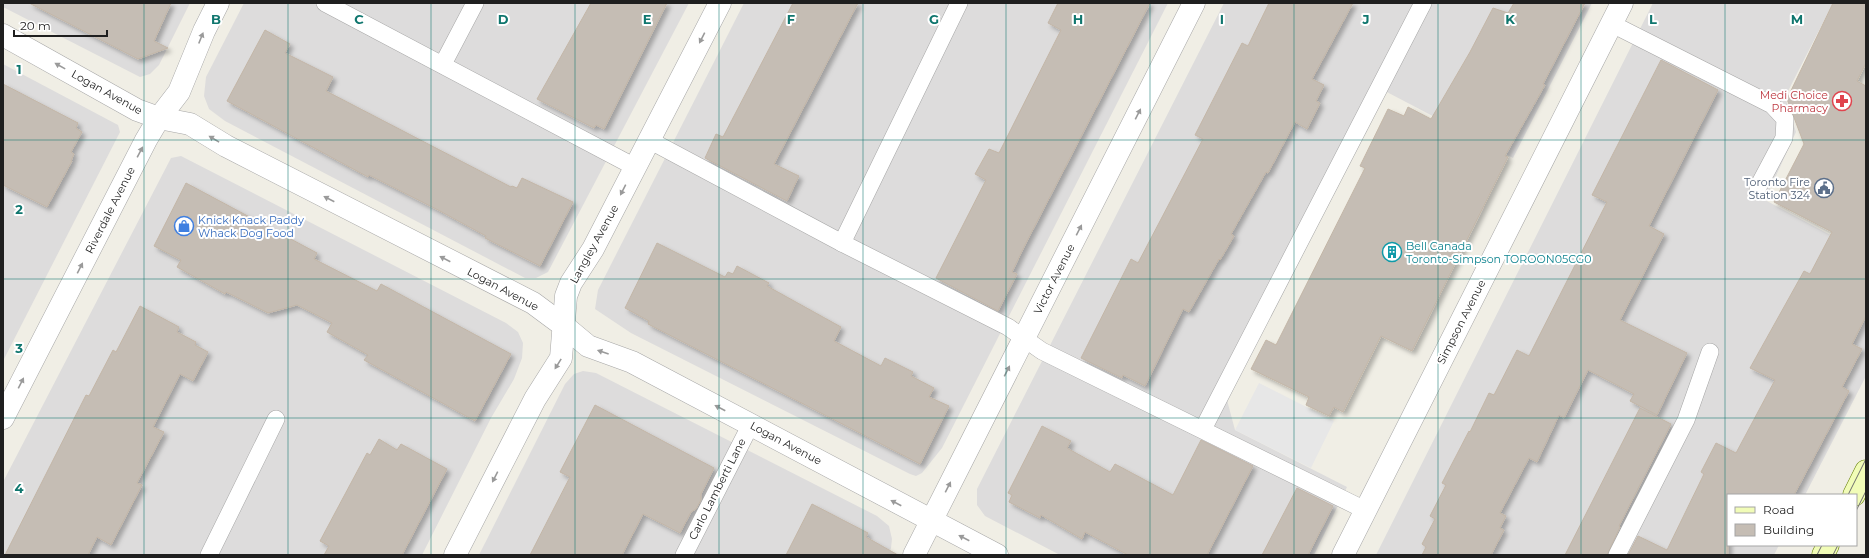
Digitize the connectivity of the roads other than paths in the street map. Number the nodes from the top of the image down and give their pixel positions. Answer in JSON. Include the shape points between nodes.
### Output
{"nodes":[{"id":1,"x":218,"y":3,"type":"edge"},
{"id":2,"x":325,"y":3,"type":"edge"},
{"id":3,"x":475,"y":3,"type":"edge"},
{"id":4,"x":720,"y":3,"type":"edge"},
{"id":5,"x":959,"y":3,"type":"edge"},
{"id":6,"x":1194,"y":3,"type":"edge"},
{"id":7,"x":1423,"y":3,"type":"edge"},
{"id":8,"x":1622,"y":3,"type":"edge"},
{"id":9,"x":1612,"y":24,"type":"junction"},
{"id":10,"x":3,"y":35,"type":"edge"},
{"id":11,"x":443,"y":64,"type":"junction"},
{"id":12,"x":159,"y":118,"type":"junction"},
{"id":13,"x":649,"y":140,"type":"junction"},
{"id":14,"x":635,"y":167,"type":"junction"},
{"id":15,"x":1758,"y":187,"type":"dead end"},
{"id":16,"x":842,"y":243,"type":"junction"},
{"id":17,"x":564,"y":326,"type":"junction"},
{"id":18,"x":1024,"y":338,"type":"junction"},
{"id":19,"x":1710,"y":352,"type":"dead end"},
{"id":20,"x":3,"y":418,"type":"edge"},
{"id":21,"x":276,"y":420,"type":"dead end"},
{"id":22,"x":751,"y":424,"type":"junction"},
{"id":23,"x":1203,"y":429,"type":"junction"},
{"id":24,"x":1866,"y":471,"type":"edge"},
{"id":25,"x":1854,"y":494,"type":"edge"},
{"id":26,"x":1366,"y":510,"type":"junction"},
{"id":27,"x":931,"y":521,"type":"junction"},
{"id":28,"x":1828,"y":546,"type":"edge"},
{"id":29,"x":214,"y":553,"type":"edge"},
{"id":30,"x":456,"y":555,"type":"edge"},
{"id":31,"x":684,"y":555,"type":"edge"},
{"id":32,"x":914,"y":555,"type":"edge"},
{"id":33,"x":997,"y":555,"type":"edge"},
{"id":34,"x":1343,"y":555,"type":"edge"},
{"id":35,"x":1617,"y":555,"type":"edge"},
{"id":36,"x":1823,"y":555,"type":"edge"}],
"edges":[{"from":12,"to":1,"type":"street","name":"Riverdale Avenue","one_way":true,"via":[[179,92]]},
{"from":2,"to":11,"type":"lane"},
{"from":3,"to":11,"type":"lane"},
{"from":4,"to":13,"type":"street","name":"Langley Avenue","one_way":true},
{"from":5,"to":16,"type":"lane"},
{"from":18,"to":6,"type":"street","name":"Victor Avenue","one_way":true},
{"from":7,"to":23,"type":"lane"},
{"from":8,"to":9,"type":"street","name":"Simpson Avenue"},
{"from":9,"to":15,"type":"lane","via":[[1772,105],[1785,119],[1784,138]]},
{"from":9,"to":26,"type":"street","name":"Simpson Avenue"},
{"from":12,"to":10,"type":"street","name":"Logan Avenue","one_way":true,"via":[[137,110]]},
{"from":11,"to":14,"type":"lane"},
{"from":17,"to":12,"type":"street","name":"Logan Avenue","one_way":true,"via":[[533,303],[226,146],[190,124]]},
{"from":20,"to":12,"type":"street","name":"Riverdale Avenue","one_way":true},
{"from":13,"to":14,"type":"street","name":"Langley Avenue"},
{"from":13,"to":16,"type":"lane"},
{"from":14,"to":17,"type":"street","name":"Langley Avenue","one_way":true,"via":[[593,249],[571,283],[566,296]]},
{"from":16,"to":18,"type":"lane","via":[[1008,327]]},
{"from":22,"to":17,"type":"street","name":"Logan Avenue","one_way":true,"via":[[632,362],[588,346]]},
{"from":17,"to":30,"type":"street","name":"Langley Avenue","one_way":true,"via":[[561,358],[535,399]]},
{"from":18,"to":23,"type":"lane","via":[[1042,351]]},
{"from":27,"to":18,"type":"street","name":"Victor Avenue","one_way":true},
{"from":19,"to":35,"type":"lane","via":[[1686,420]]},
{"from":21,"to":29,"type":"lane"},
{"from":27,"to":22,"type":"street","name":"Logan Avenue","one_way":true},
{"from":22,"to":31,"type":"lane","name":"Carlo Lamberti Lane"},
{"from":23,"to":26,"type":"lane"},
{"from":24,"to":25,"type":"main road"},
{"from":26,"to":34,"type":"street","name":"Simpson Avenue"},
{"from":27,"to":32,"type":"street","name":"Victor Avenue"},
{"from":33,"to":27,"type":"street","name":"Logan Avenue","one_way":true},
{"from":28,"to":36,"type":"main road"}]}
